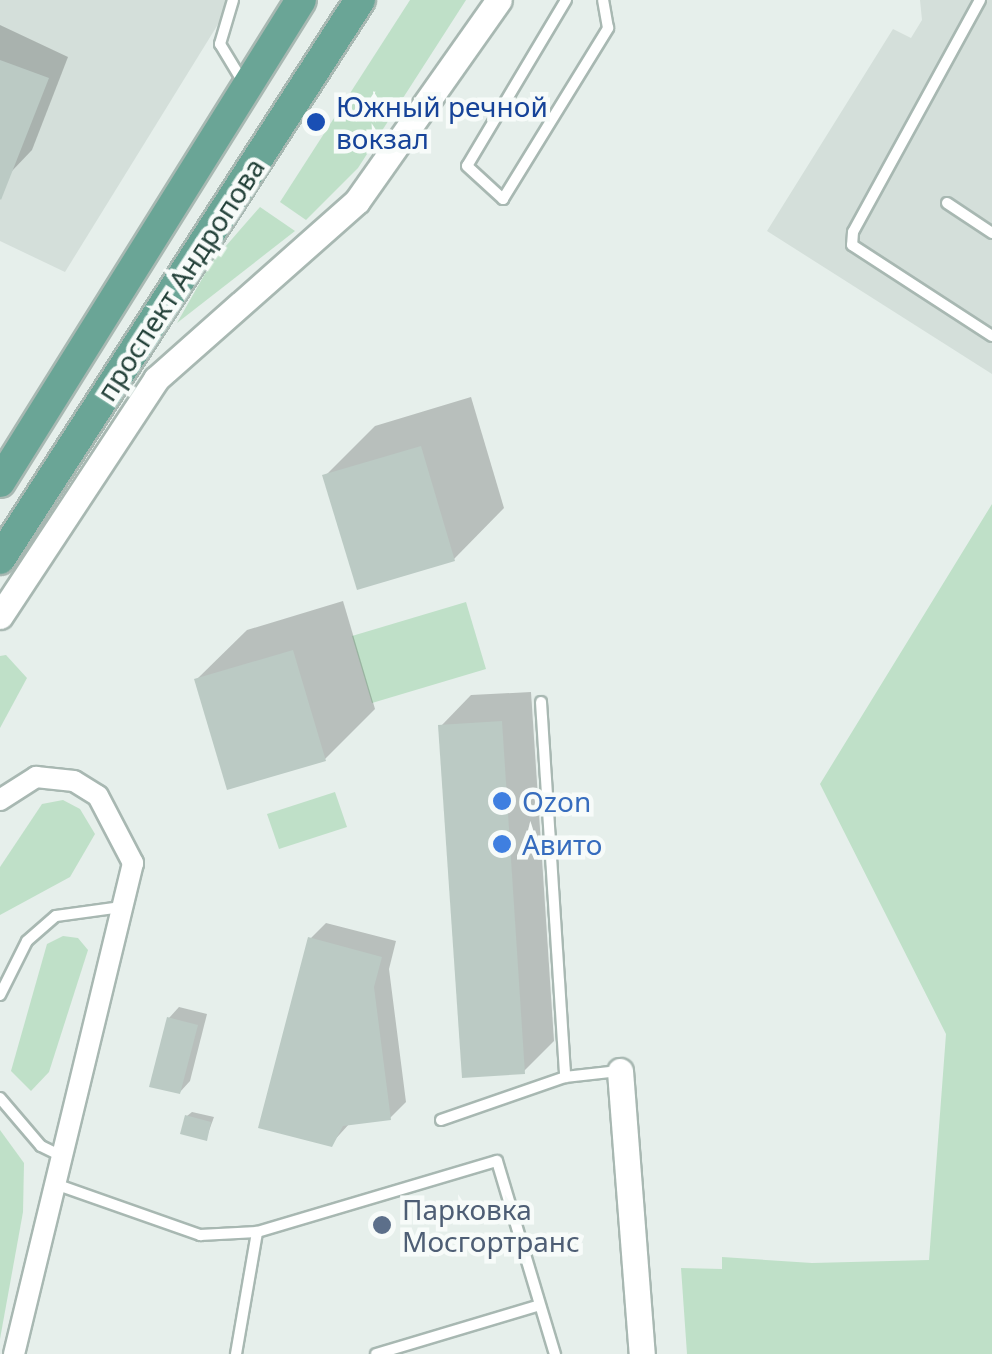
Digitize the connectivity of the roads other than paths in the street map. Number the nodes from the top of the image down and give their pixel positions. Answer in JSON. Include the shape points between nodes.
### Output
{"nodes":[{"id":1,"x":234,"y":0,"type":"edge"},
{"id":2,"x":302,"y":0,"type":"edge"},
{"id":3,"x":360,"y":0,"type":"edge"},
{"id":4,"x":499,"y":0,"type":"edge"},
{"id":5,"x":566,"y":0,"type":"edge"},
{"id":6,"x":603,"y":0,"type":"edge"},
{"id":7,"x":980,"y":0,"type":"edge"},
{"id":8,"x":247,"y":87,"type":"junction"},
{"id":9,"x":947,"y":203,"type":"dead end"},
{"id":10,"x":992,"y":233,"type":"edge"},
{"id":11,"x":992,"y":336,"type":"edge"},
{"id":12,"x":0,"y":482,"type":"edge"},
{"id":13,"x":0,"y":559,"type":"edge"},
{"id":14,"x":0,"y":616,"type":"edge"},
{"id":15,"x":541,"y":702,"type":"dead end"},
{"id":16,"x":0,"y":800,"type":"edge"},
{"id":17,"x":121,"y":907,"type":"junction"},
{"id":18,"x":0,"y":994,"type":"edge"},
{"id":19,"x":620,"y":1071,"type":"joint"},
{"id":20,"x":565,"y":1078,"type":"junction"},
{"id":21,"x":0,"y":1098,"type":"edge"},
{"id":22,"x":442,"y":1120,"type":"dead end"},
{"id":23,"x":65,"y":1157,"type":"junction"},
{"id":24,"x":58,"y":1185,"type":"junction"},
{"id":25,"x":257,"y":1232,"type":"junction"},
{"id":26,"x":537,"y":1306,"type":"junction"},
{"id":27,"x":14,"y":1354,"type":"edge"},
{"id":28,"x":236,"y":1354,"type":"edge"},
{"id":29,"x":376,"y":1354,"type":"edge"},
{"id":30,"x":555,"y":1354,"type":"edge"},
{"id":31,"x":642,"y":1354,"type":"edge"}],
"edges":[{"from":1,"to":8,"type":"lane","via":[[220,44]]},
{"from":2,"to":8,"type":"main road","name":"проспект Андропова"},
{"from":3,"to":13,"type":"main road","name":"проспект Андропова"},
{"from":4,"to":14,"type":"street","via":[[357,201],[156,379]]},
{"from":5,"to":6,"type":"lane","via":[[466,166],[503,199],[608,28]]},
{"from":7,"to":11,"type":"lane","via":[[853,232],[852,245]]},
{"from":8,"to":12,"type":"main road","name":"проспект Андропова"},
{"from":9,"to":10,"type":"lane"},
{"from":15,"to":20,"type":"lane"},
{"from":16,"to":17,"type":"street","via":[[36,778],[74,782],[98,796],[133,863]]},
{"from":17,"to":18,"type":"lane","via":[[56,916],[28,941]]},
{"from":17,"to":23,"type":"street"},
{"from":19,"to":20,"type":"lane"},
{"from":19,"to":31,"type":"street"},
{"from":20,"to":22,"type":"lane"},
{"from":21,"to":23,"type":"lane","via":[[41,1146]]},
{"from":23,"to":24,"type":"street"},
{"from":24,"to":25,"type":"lane","via":[[200,1235]]},
{"from":24,"to":27,"type":"street"},
{"from":25,"to":26,"type":"lane","via":[[497,1162]]},
{"from":25,"to":28,"type":"lane"},
{"from":26,"to":29,"type":"lane"},
{"from":26,"to":30,"type":"lane"}]}
